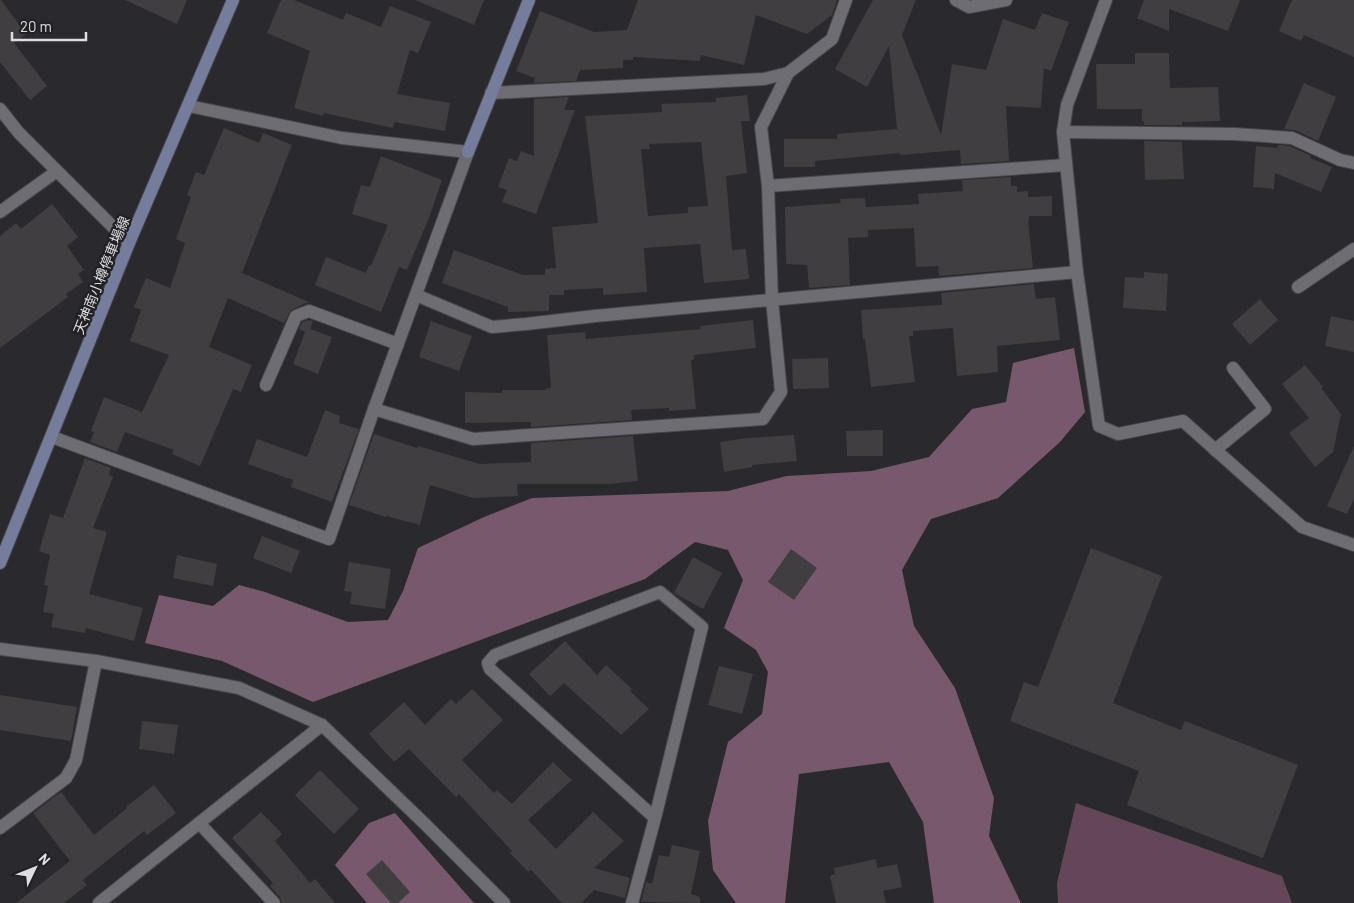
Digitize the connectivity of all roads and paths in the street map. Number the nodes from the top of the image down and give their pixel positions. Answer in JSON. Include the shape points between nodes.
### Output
{"nodes":[{"id":1,"x":233,"y":0,"type":"edge"},
{"id":2,"x":529,"y":0,"type":"edge"},
{"id":3,"x":846,"y":0,"type":"edge"},
{"id":4,"x":956,"y":0,"type":"edge"},
{"id":5,"x":1006,"y":0,"type":"edge"},
{"id":6,"x":1106,"y":0,"type":"edge"},
{"id":7,"x":788,"y":74,"type":"junction"},
{"id":8,"x":490,"y":93,"type":"junction"},
{"id":9,"x":189,"y":106,"type":"junction"},
{"id":10,"x":0,"y":109,"type":"edge"},
{"id":11,"x":1063,"y":132,"type":"junction"},
{"id":12,"x":468,"y":152,"type":"junction"},
{"id":13,"x":1354,"y":163,"type":"edge"},
{"id":14,"x":1066,"y":165,"type":"junction"},
{"id":15,"x":57,"y":171,"type":"junction"},
{"id":16,"x":768,"y":186,"type":"junction"},
{"id":17,"x":0,"y":212,"type":"edge"},
{"id":18,"x":129,"y":243,"type":"junction"},
{"id":19,"x":1354,"y":249,"type":"edge"},
{"id":20,"x":1077,"y":272,"type":"junction"},
{"id":21,"x":1298,"y":286,"type":"dead end"},
{"id":22,"x":416,"y":295,"type":"junction"},
{"id":23,"x":772,"y":300,"type":"junction"},
{"id":24,"x":398,"y":344,"type":"junction"},
{"id":25,"x":1233,"y":368,"type":"dead end"},
{"id":26,"x":266,"y":385,"type":"dead end"},
{"id":27,"x":374,"y":409,"type":"junction"},
{"id":28,"x":52,"y":437,"type":"junction"},
{"id":29,"x":1215,"y":450,"type":"junction"},
{"id":30,"x":1354,"y":545,"type":"edge"},
{"id":31,"x":0,"y":564,"type":"edge"},
{"id":32,"x":0,"y":649,"type":"edge"},
{"id":33,"x":96,"y":661,"type":"junction"},
{"id":34,"x":322,"y":725,"type":"junction"},
{"id":35,"x":655,"y":818,"type":"junction"},
{"id":36,"x":199,"y":823,"type":"junction"},
{"id":37,"x":0,"y":828,"type":"edge"},
{"id":38,"x":99,"y":903,"type":"edge"},
{"id":39,"x":274,"y":903,"type":"edge"},
{"id":40,"x":504,"y":903,"type":"edge"},
{"id":41,"x":632,"y":903,"type":"edge"}],
"edges":[{"from":1,"to":9,"type":"main road","name":"天神南小樽停車場線"},
{"from":2,"to":8,"type":"main road"},
{"from":3,"to":7,"type":"street","via":[[832,38]]},
{"from":4,"to":5,"type":"street","via":[[969,7]]},
{"from":6,"to":11,"type":"street","via":[[1067,105]]},
{"from":7,"to":8,"type":"street","via":[[764,79]]},
{"from":7,"to":16,"type":"street","via":[[761,127]]},
{"from":8,"to":12,"type":"main road"},
{"from":9,"to":12,"type":"street","via":[[342,138]]},
{"from":9,"to":18,"type":"main road","name":"天神南小樽停車場線"},
{"from":10,"to":15,"type":"street"},
{"from":11,"to":13,"type":"street","via":[[1235,134],[1292,138]]},
{"from":11,"to":14,"type":"street"},
{"from":12,"to":22,"type":"street"},
{"from":14,"to":16,"type":"street"},
{"from":14,"to":20,"type":"street"},
{"from":15,"to":17,"type":"street"},
{"from":15,"to":18,"type":"street"},
{"from":16,"to":23,"type":"street"},
{"from":18,"to":28,"type":"main road","name":"天神南小樽停車場線"},
{"from":19,"to":21,"type":"street"},
{"from":20,"to":23,"type":"street"},
{"from":20,"to":29,"type":"street","via":[[1099,426],[1118,434],[1183,421]]},
{"from":22,"to":23,"type":"street","via":[[492,327]]},
{"from":22,"to":24,"type":"street"},
{"from":23,"to":27,"type":"street","via":[[782,392],[764,419],[473,439]]},
{"from":24,"to":26,"type":"street","via":[[309,311],[296,316]]},
{"from":24,"to":27,"type":"street"},
{"from":25,"to":29,"type":"street","via":[[1265,408]]},
{"from":27,"to":28,"type":"street","via":[[330,539]]},
{"from":28,"to":31,"type":"main road","name":"天神南小樽停車場線"},
{"from":29,"to":30,"type":"street","via":[[1302,527]]},
{"from":32,"to":33,"type":"street"},
{"from":33,"to":34,"type":"street","via":[[239,688]]},
{"from":33,"to":37,"type":"street","via":[[76,760],[66,778]]},
{"from":34,"to":36,"type":"street"},
{"from":34,"to":40,"type":"street"},
{"from":35,"to":35,"type":"street","via":[[702,627],[660,592],[495,655],[488,663],[490,669]]},
{"from":35,"to":41,"type":"street"},
{"from":36,"to":38,"type":"street"},
{"from":36,"to":39,"type":"street"}]}
